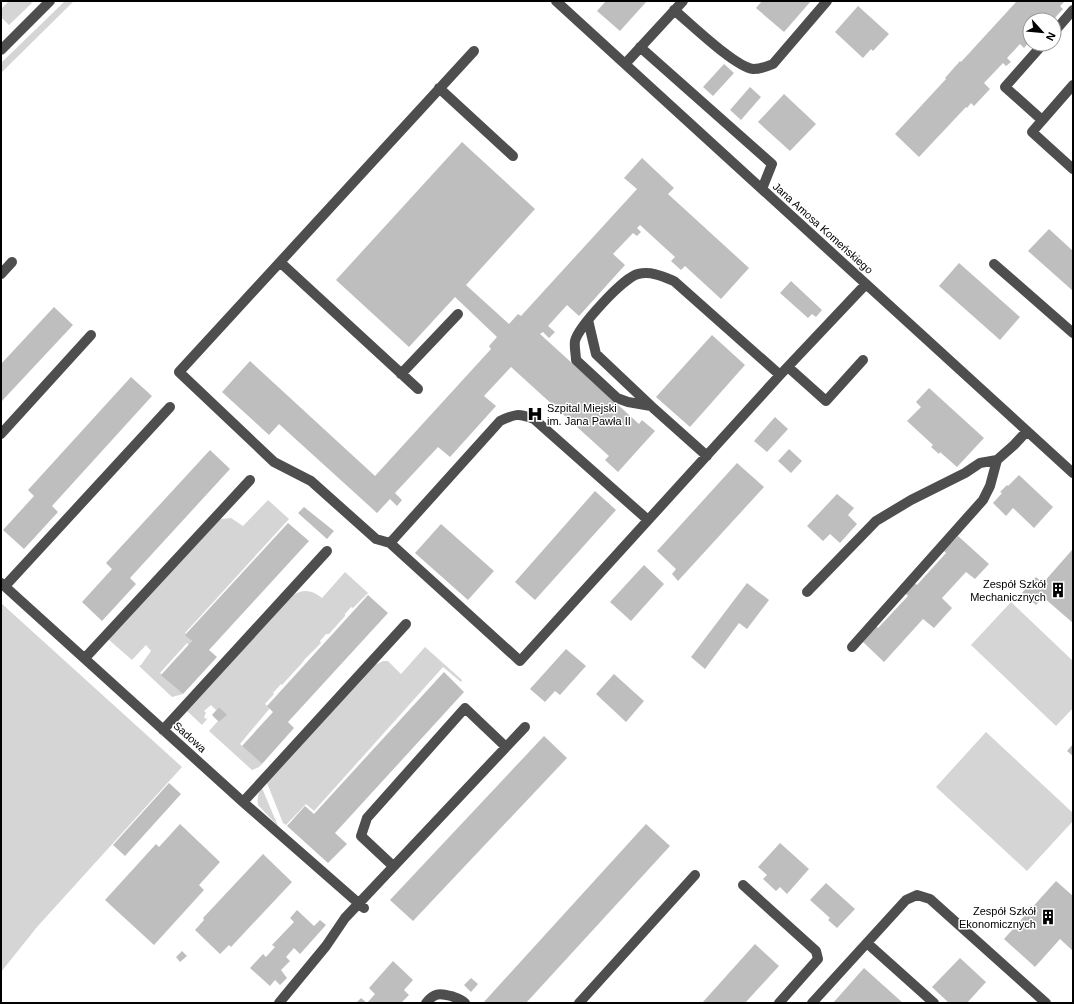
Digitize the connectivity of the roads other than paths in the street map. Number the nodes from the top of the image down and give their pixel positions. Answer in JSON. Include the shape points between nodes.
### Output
{"nodes":[{"id":1,"x":50,"y":1,"type":"edge"},
{"id":2,"x":556,"y":1,"type":"edge"},
{"id":3,"x":682,"y":1,"type":"edge"},
{"id":4,"x":827,"y":1,"type":"edge"},
{"id":5,"x":674,"y":10,"type":"junction"},
{"id":6,"x":1073,"y":10,"type":"edge"},
{"id":7,"x":1062,"y":23,"type":"edge"},
{"id":8,"x":640,"y":47,"type":"junction"},
{"id":9,"x":1,"y":50,"type":"edge"},
{"id":10,"x":474,"y":51,"type":"dead end"},
{"id":11,"x":1036,"y":52,"type":"edge"},
{"id":12,"x":625,"y":64,"type":"junction"},
{"id":13,"x":1073,"y":85,"type":"edge"},
{"id":14,"x":439,"y":88,"type":"junction"},
{"id":15,"x":1042,"y":120,"type":"junction"},
{"id":16,"x":512,"y":156,"type":"dead end"},
{"id":17,"x":1073,"y":169,"type":"edge"},
{"id":18,"x":762,"y":189,"type":"junction"},
{"id":19,"x":12,"y":262,"type":"dead end"},
{"id":20,"x":281,"y":263,"type":"junction"},
{"id":21,"x":994,"y":264,"type":"dead end"},
{"id":22,"x":1,"y":274,"type":"edge"},
{"id":23,"x":866,"y":284,"type":"junction"},
{"id":24,"x":458,"y":314,"type":"dead end"},
{"id":25,"x":588,"y":320,"type":"junction"},
{"id":26,"x":1073,"y":333,"type":"edge"},
{"id":27,"x":91,"y":335,"type":"dead end"},
{"id":28,"x":863,"y":360,"type":"dead end"},
{"id":29,"x":788,"y":367,"type":"junction"},
{"id":30,"x":401,"y":374,"type":"junction"},
{"id":31,"x":780,"y":375,"type":"junction"},
{"id":32,"x":418,"y":389,"type":"dead end"},
{"id":33,"x":651,"y":406,"type":"junction"},
{"id":34,"x":170,"y":407,"type":"dead end"},
{"id":35,"x":1027,"y":431,"type":"junction"},
{"id":36,"x":1,"y":434,"type":"edge"},
{"id":37,"x":707,"y":456,"type":"junction"},
{"id":38,"x":997,"y":460,"type":"junction"},
{"id":39,"x":1073,"y":473,"type":"edge"},
{"id":40,"x":250,"y":480,"type":"dead end"},
{"id":41,"x":648,"y":520,"type":"junction"},
{"id":42,"x":390,"y":543,"type":"junction"},
{"id":43,"x":328,"y":551,"type":"dead end"},
{"id":44,"x":3,"y":585,"type":"edge"},
{"id":45,"x":807,"y":592,"type":"dead end"},
{"id":46,"x":406,"y":624,"type":"dead end"},
{"id":47,"x":852,"y":647,"type":"dead end"},
{"id":48,"x":85,"y":658,"type":"junction"},
{"id":49,"x":525,"y":727,"type":"dead end"},
{"id":50,"x":163,"y":730,"type":"junction"},
{"id":51,"x":506,"y":747,"type":"junction"},
{"id":52,"x":243,"y":802,"type":"junction"},
{"id":53,"x":393,"y":866,"type":"junction"},
{"id":54,"x":695,"y":875,"type":"dead end"},
{"id":55,"x":743,"y":885,"type":"dead end"},
{"id":56,"x":362,"y":906,"type":"junction"},
{"id":57,"x":867,"y":943,"type":"junction"},
{"id":58,"x":463,"y":1001,"type":"edge"},
{"id":59,"x":280,"y":1003,"type":"edge"},
{"id":60,"x":426,"y":1003,"type":"edge"},
{"id":61,"x":579,"y":1003,"type":"edge"},
{"id":62,"x":779,"y":1003,"type":"edge"},
{"id":63,"x":812,"y":1003,"type":"edge"},
{"id":64,"x":934,"y":1003,"type":"edge"},
{"id":65,"x":1046,"y":1003,"type":"edge"}],
"edges":[{"from":1,"to":9,"type":"street"},
{"from":2,"to":12,"type":"street","name":"Jana Amosa Komeńskiego"},
{"from":3,"to":5,"type":"street"},
{"from":4,"to":5,"type":"street","via":[[773,64],[763,68],[748,68],[732,60]]},
{"from":5,"to":8,"type":"street"},
{"from":6,"to":7,"type":"street"},
{"from":8,"to":12,"type":"street"},
{"from":8,"to":18,"type":"street","via":[[772,164]]},
{"from":10,"to":14,"type":"street"},
{"from":11,"to":15,"type":"street","via":[[1005,87]]},
{"from":12,"to":18,"type":"street","name":"Jana Amosa Komeńskiego"},
{"from":13,"to":15,"type":"street"},
{"from":14,"to":16,"type":"street"},
{"from":14,"to":20,"type":"street"},
{"from":15,"to":17,"type":"street","via":[[1032,132]]},
{"from":18,"to":23,"type":"street","name":"Jana Amosa Komeńskiego"},
{"from":19,"to":22,"type":"street"},
{"from":20,"to":30,"type":"street"},
{"from":20,"to":42,"type":"street","via":[[179,372],[274,462],[311,481],[376,539]]},
{"from":21,"to":26,"type":"street"},
{"from":23,"to":29,"type":"street"},
{"from":23,"to":35,"type":"street","name":"Jana Amosa Komeńskiego"},
{"from":24,"to":30,"type":"street"},
{"from":25,"to":31,"type":"street","via":[[618,288],[637,274],[658,274],[674,281]]},
{"from":25,"to":33,"type":"street","via":[[596,354]]},
{"from":25,"to":33,"type":"street","via":[[575,341],[576,360],[617,398]]},
{"from":27,"to":36,"type":"street"},
{"from":28,"to":29,"type":"street","via":[[826,401]]},
{"from":29,"to":31,"type":"street"},
{"from":30,"to":32,"type":"street"},
{"from":31,"to":37,"type":"street"},
{"from":33,"to":37,"type":"street"},
{"from":34,"to":44,"type":"street"},
{"from":35,"to":38,"type":"street"},
{"from":35,"to":39,"type":"street","name":"Jana Amosa Komeńskiego"},
{"from":37,"to":41,"type":"street"},
{"from":38,"to":45,"type":"street","via":[[980,463],[876,521]]},
{"from":38,"to":47,"type":"street","via":[[983,500]]},
{"from":40,"to":48,"type":"street"},
{"from":41,"to":42,"type":"street","via":[[534,419],[514,414],[500,420]]},
{"from":41,"to":42,"type":"street","via":[[520,661]]},
{"from":43,"to":50,"type":"street"},
{"from":44,"to":48,"type":"street","name":"Sadowa"},
{"from":46,"to":52,"type":"street"},
{"from":48,"to":50,"type":"street","name":"Sadowa"},
{"from":49,"to":51,"type":"street"},
{"from":50,"to":52,"type":"street","name":"Sadowa"},
{"from":51,"to":53,"type":"street"},
{"from":51,"to":53,"type":"street","via":[[465,708],[367,818],[361,836]]},
{"from":52,"to":56,"type":"street","name":"Sadowa"},
{"from":53,"to":56,"type":"street"},
{"from":54,"to":61,"type":"street"},
{"from":55,"to":62,"type":"street","via":[[816,951],[818,959]]},
{"from":56,"to":59,"type":"street","via":[[345,918]]},
{"from":57,"to":63,"type":"street"},
{"from":57,"to":64,"type":"street"},
{"from":57,"to":65,"type":"street","via":[[906,900],[917,895],[923,896],[930,899]]},
{"from":58,"to":60,"type":"street","via":[[441,993],[431,997]]}]}
